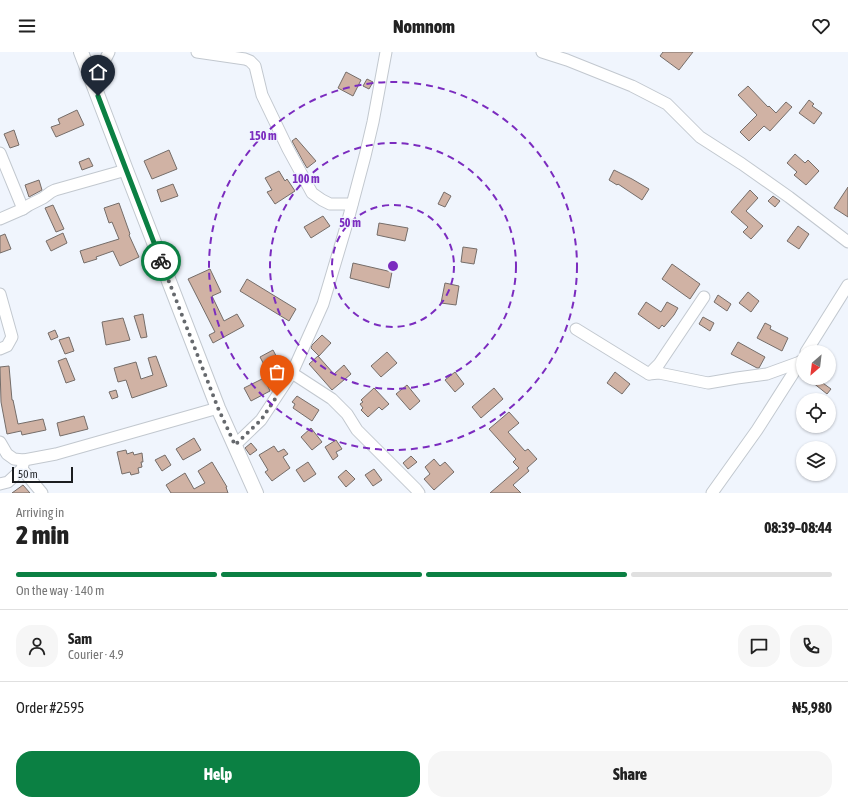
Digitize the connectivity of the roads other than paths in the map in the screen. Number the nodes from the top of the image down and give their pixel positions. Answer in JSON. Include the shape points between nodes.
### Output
{"nodes":[{"id":1,"x":81,"y":52,"type":"edge"},
{"id":2,"x":109,"y":52,"type":"edge"},
{"id":3,"x":197,"y":52,"type":"edge"},
{"id":4,"x":386,"y":52,"type":"edge"},
{"id":5,"x":542,"y":52,"type":"edge"},
{"id":6,"x":92,"y":81,"type":"junction"},
{"id":7,"x":0,"y":153,"type":"edge"},
{"id":8,"x":126,"y":170,"type":"junction"},
{"id":9,"x":330,"y":204,"type":"junction"},
{"id":10,"x":352,"y":204,"type":"junction"},
{"id":11,"x":23,"y":209,"type":"junction"},
{"id":12,"x":0,"y":219,"type":"edge"},
{"id":13,"x":348,"y":220,"type":"junction"},
{"id":14,"x":848,"y":242,"type":"edge"},
{"id":15,"x":848,"y":285,"type":"edge"},
{"id":16,"x":0,"y":294,"type":"edge"},
{"id":17,"x":704,"y":297,"type":"dead end"},
{"id":18,"x":576,"y":329,"type":"dead end"},
{"id":19,"x":810,"y":345,"type":"edge"},
{"id":20,"x":0,"y":349,"type":"edge"},
{"id":21,"x":796,"y":362,"type":"edge"},
{"id":22,"x":796,"y":369,"type":"edge"},
{"id":23,"x":292,"y":373,"type":"junction"},
{"id":24,"x":649,"y":374,"type":"junction"},
{"id":25,"x":218,"y":408,"type":"junction"},
{"id":26,"x":0,"y":442,"type":"edge"},
{"id":27,"x":235,"y":445,"type":"junction"},
{"id":28,"x":23,"y":465,"type":"junction"},
{"id":29,"x":0,"y":484,"type":"edge"},
{"id":30,"x":252,"y":491,"type":"edge"},
{"id":31,"x":42,"y":493,"type":"edge"},
{"id":32,"x":420,"y":493,"type":"edge"},
{"id":33,"x":712,"y":493,"type":"edge"}],
"edges":[{"from":1,"to":6,"type":"main road"},
{"from":2,"to":6,"type":"street"},
{"from":3,"to":9,"type":"street","via":[[250,61],[254,66],[262,95],[312,193]]},
{"from":4,"to":10,"type":"street","via":[[373,122]]},
{"from":5,"to":14,"type":"street","via":[[632,86],[667,104],[700,137],[783,193]]},
{"from":6,"to":8,"type":"main road"},
{"from":7,"to":11,"type":"street"},
{"from":8,"to":11,"type":"street","via":[[55,190]]},
{"from":8,"to":25,"type":"main road"},
{"from":9,"to":10,"type":"street"},
{"from":9,"to":13,"type":"street"},
{"from":10,"to":13,"type":"street"},
{"from":11,"to":12,"type":"street"},
{"from":13,"to":23,"type":"street","via":[[323,304]]},
{"from":15,"to":19,"type":"street"},
{"from":16,"to":20,"type":"street","via":[[12,337],[7,346]]},
{"from":17,"to":24,"type":"street","via":[[659,364]]},
{"from":18,"to":24,"type":"street"},
{"from":21,"to":24,"type":"street","via":[[767,374],[708,383],[659,373]]},
{"from":22,"to":33,"type":"street"},
{"from":23,"to":27,"type":"street","via":[[261,420]]},
{"from":23,"to":32,"type":"street","via":[[332,399],[347,414],[356,430]]},
{"from":25,"to":27,"type":"main road"},
{"from":25,"to":28,"type":"street"},
{"from":26,"to":28,"type":"street","via":[[7,454]]},
{"from":27,"to":30,"type":"main road"},
{"from":28,"to":29,"type":"street","via":[[8,482]]},
{"from":28,"to":31,"type":"street"}]}
